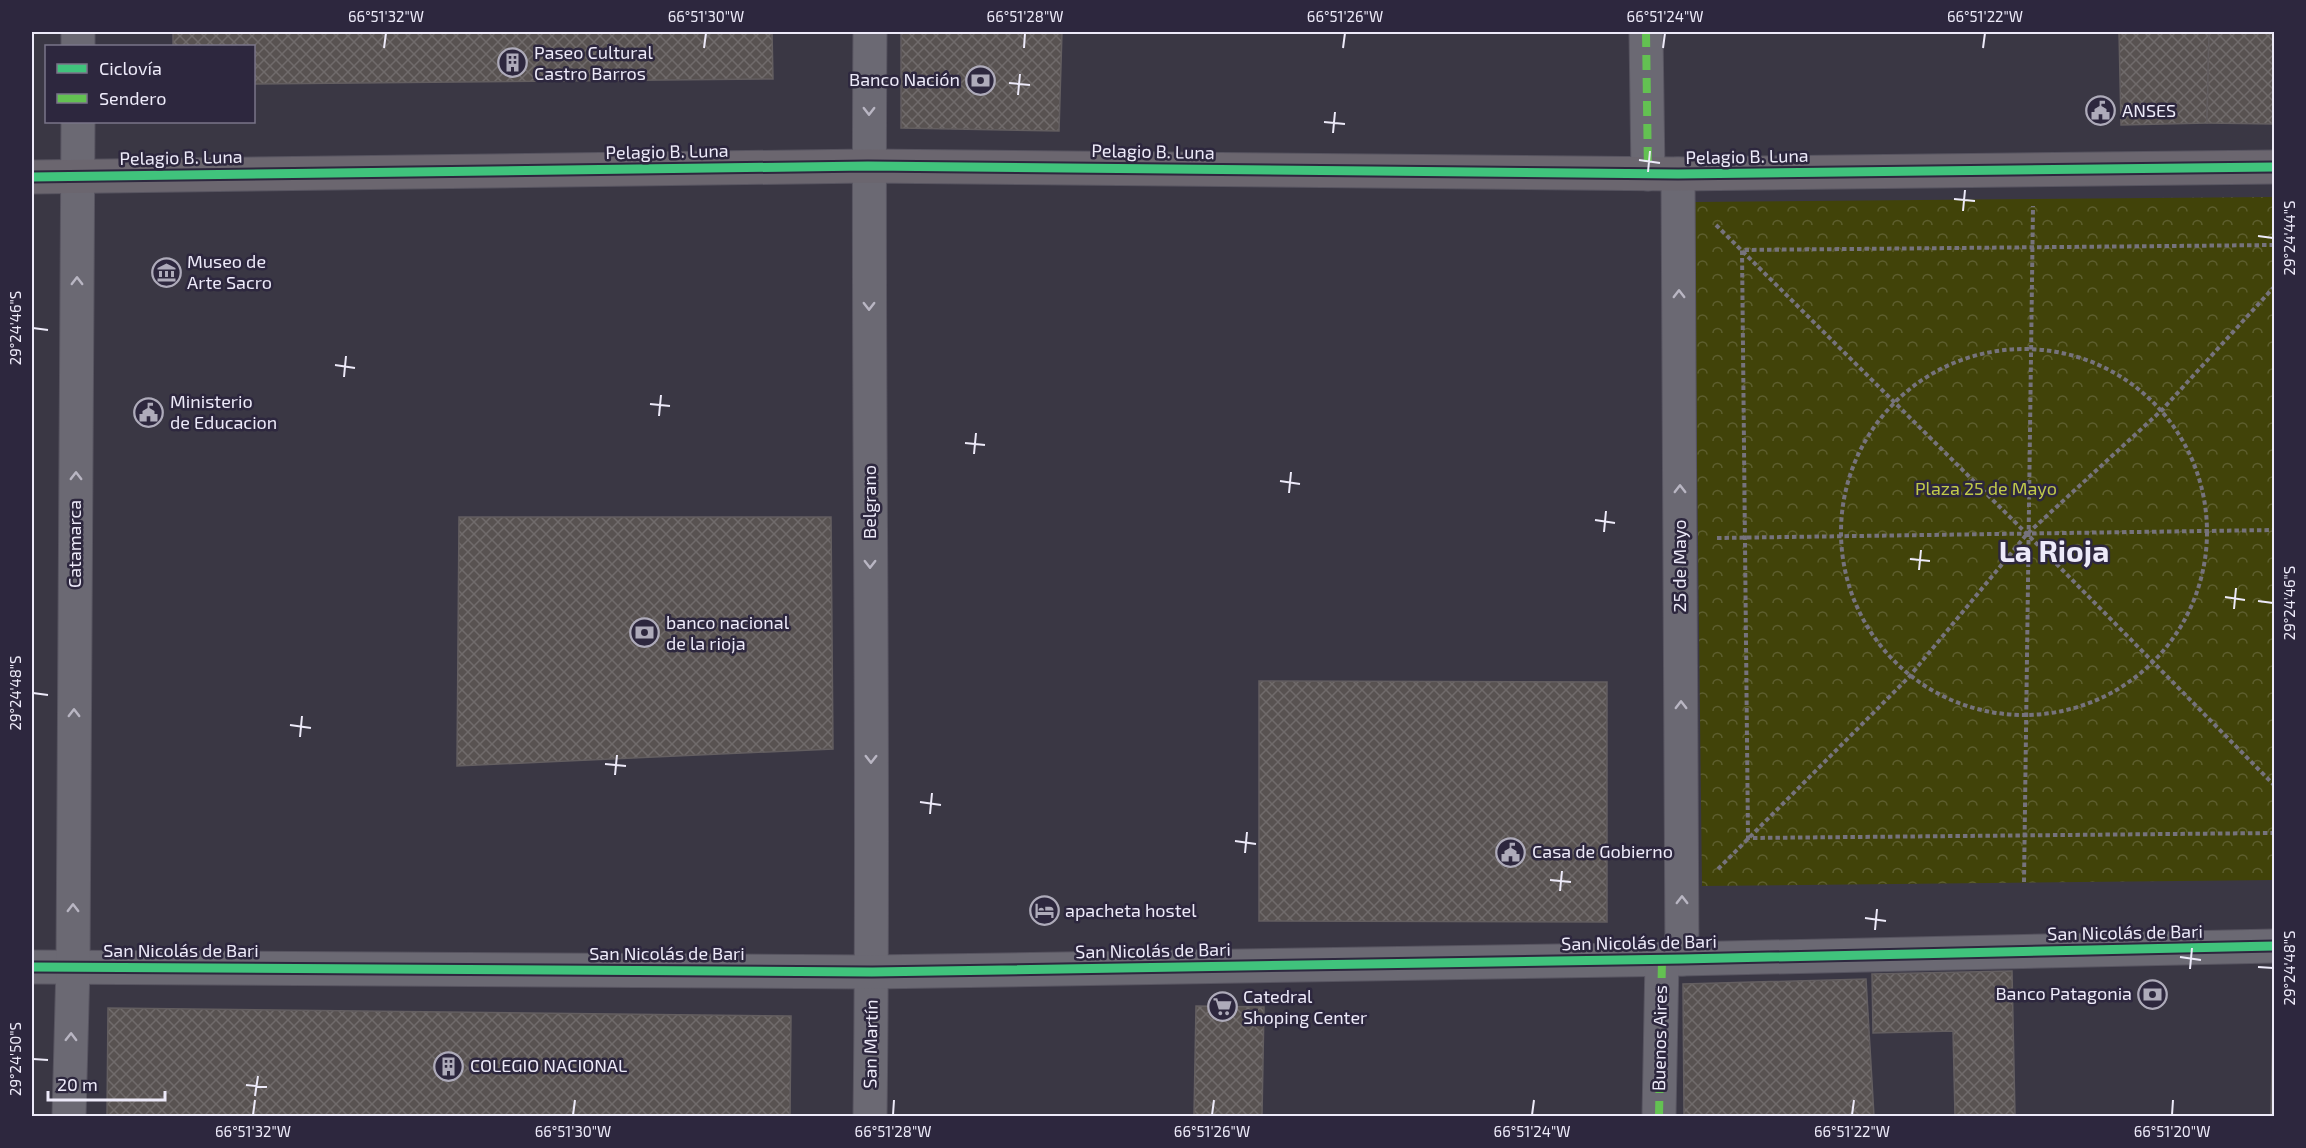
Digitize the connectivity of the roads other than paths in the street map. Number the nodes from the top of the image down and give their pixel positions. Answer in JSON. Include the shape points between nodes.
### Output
{"nodes":[{"id":1,"x":870,"y":32,"type":"edge"},
{"id":2,"x":1646,"y":32,"type":"edge"},
{"id":3,"x":78,"y":123,"type":"edge"},
{"id":4,"x":868,"y":166,"type":"junction"},
{"id":5,"x":2274,"y":167,"type":"edge"},
{"id":6,"x":1663,"y":174,"type":"junction"},
{"id":7,"x":78,"y":176,"type":"junction"},
{"id":8,"x":32,"y":177,"type":"edge"},
{"id":9,"x":2274,"y":946,"type":"edge"},
{"id":10,"x":1672,"y":959,"type":"junction"},
{"id":11,"x":73,"y":966,"type":"junction"},
{"id":12,"x":32,"y":967,"type":"edge"},
{"id":13,"x":872,"y":972,"type":"junction"},
{"id":14,"x":69,"y":1116,"type":"edge"},
{"id":15,"x":870,"y":1116,"type":"edge"},
{"id":16,"x":1659,"y":1116,"type":"edge"}],
"edges":[{"from":1,"to":4,"type":"street","name":"Belgrano","one_way":true},
{"from":2,"to":6,"type":"street","name":"25 de Mayo"},
{"from":3,"to":7,"type":"street","name":"Catamarca"},
{"from":4,"to":6,"type":"street","name":"Pelagio B. Luna"},
{"from":4,"to":7,"type":"street","name":"Pelagio B. Luna"},
{"from":4,"to":13,"type":"street","name":"Belgrano","one_way":true},
{"from":5,"to":6,"type":"street","name":"Pelagio B. Luna"},
{"from":10,"to":6,"type":"street","name":"25 de Mayo","one_way":true,"via":[[1680,538]]},
{"from":7,"to":8,"type":"street","name":"Pelagio B. Luna"},
{"from":11,"to":7,"type":"street","name":"Catamarca","one_way":true},
{"from":9,"to":10,"type":"street","name":"San Nicolás de Bari"},
{"from":10,"to":13,"type":"street","name":"San Nicolás de Bari"},
{"from":10,"to":16,"type":"street","name":"Buenos Aires"},
{"from":11,"to":12,"type":"street","name":"San Nicolás de Bari"},
{"from":11,"to":13,"type":"street","name":"San Nicolás de Bari"},
{"from":14,"to":11,"type":"street","name":"Catamarca","one_way":true},
{"from":13,"to":15,"type":"street","name":"San Martín"}]}
